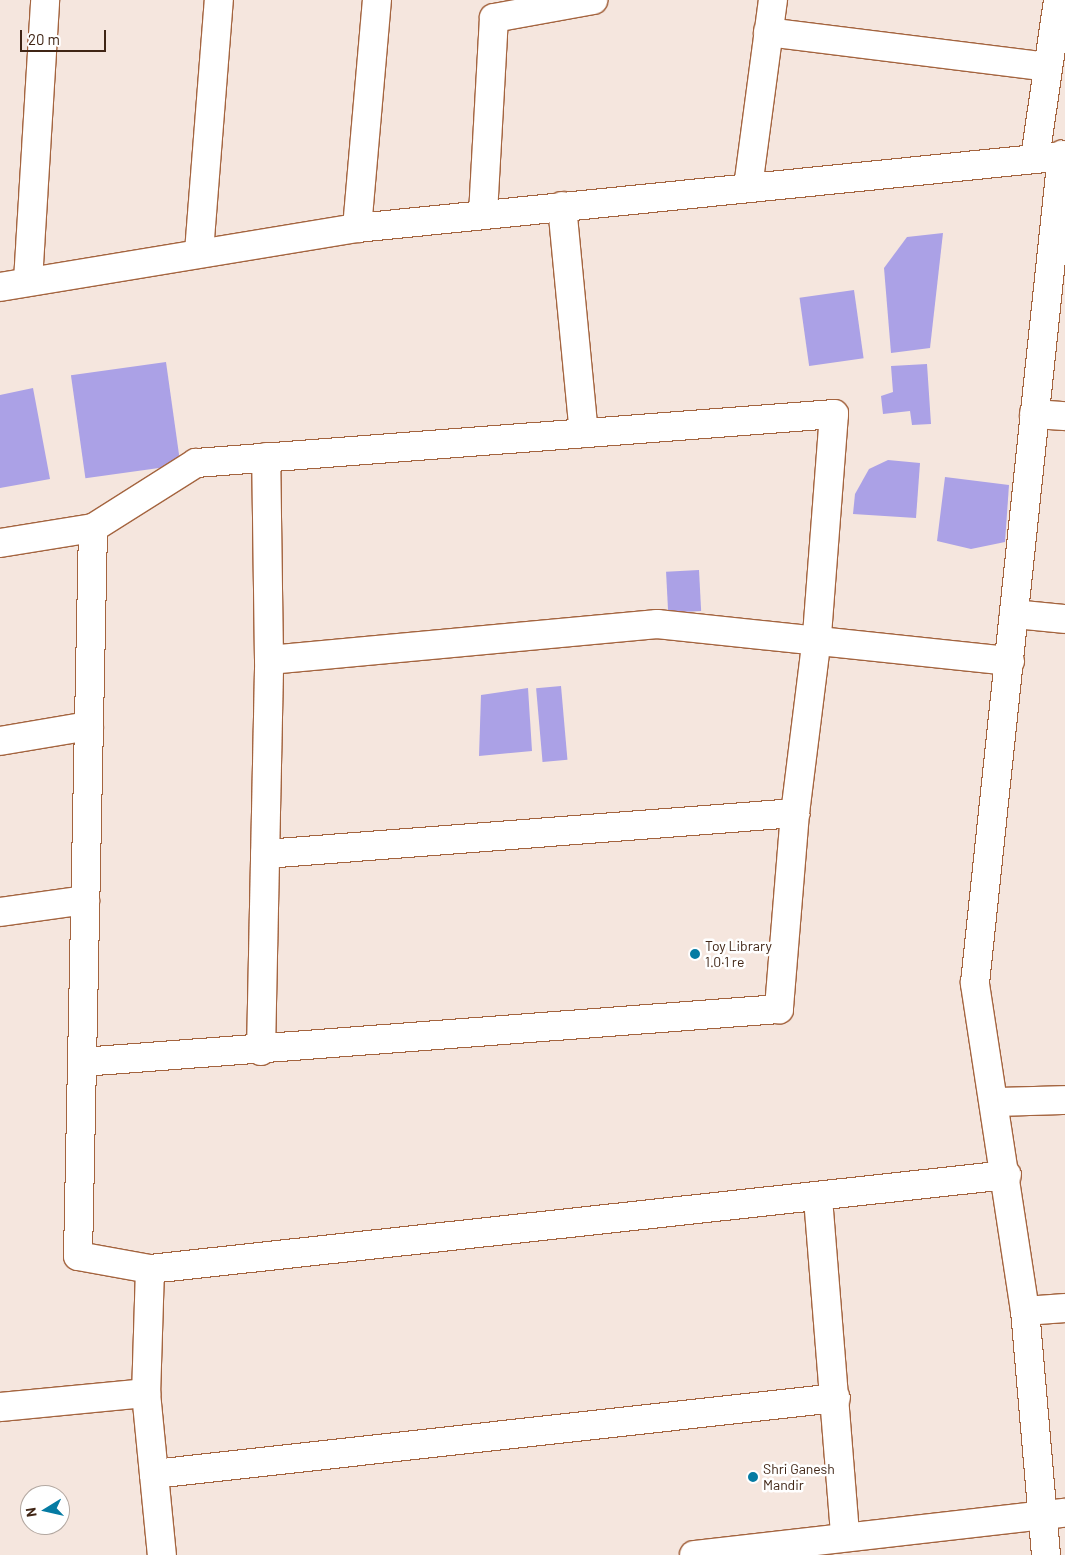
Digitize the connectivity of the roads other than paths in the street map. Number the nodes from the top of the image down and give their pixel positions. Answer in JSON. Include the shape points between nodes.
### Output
{"nodes":[{"id":1,"x":45,"y":0,"type":"edge"},
{"id":2,"x":219,"y":0,"type":"edge"},
{"id":3,"x":377,"y":0,"type":"edge"},
{"id":4,"x":593,"y":0,"type":"edge"},
{"id":5,"x":773,"y":0,"type":"edge"},
{"id":6,"x":1058,"y":0,"type":"edge"},
{"id":7,"x":768,"y":32,"type":"junction"},
{"id":8,"x":1048,"y":66,"type":"junction"},
{"id":9,"x":1064,"y":155,"type":"edge"},
{"id":10,"x":1035,"y":158,"type":"junction"},
{"id":11,"x":748,"y":188,"type":"junction"},
{"id":12,"x":562,"y":206,"type":"junction"},
{"id":13,"x":484,"y":214,"type":"junction"},
{"id":14,"x":357,"y":228,"type":"junction"},
{"id":15,"x":199,"y":252,"type":"junction"},
{"id":16,"x":28,"y":281,"type":"junction"},
{"id":17,"x":0,"y":287,"type":"edge"},
{"id":18,"x":1034,"y":414,"type":"junction"},
{"id":19,"x":1065,"y":416,"type":"edge"},
{"id":20,"x":584,"y":433,"type":"junction"},
{"id":21,"x":266,"y":457,"type":"junction"},
{"id":22,"x":93,"y":528,"type":"junction"},
{"id":23,"x":0,"y":543,"type":"edge"},
{"id":24,"x":1014,"y":614,"type":"junction"},
{"id":25,"x":1065,"y":619,"type":"edge"},
{"id":26,"x":817,"y":637,"type":"junction"},
{"id":27,"x":269,"y":660,"type":"junction"},
{"id":28,"x":1010,"y":661,"type":"junction"},
{"id":29,"x":89,"y":726,"type":"junction"},
{"id":30,"x":0,"y":741,"type":"edge"},
{"id":31,"x":795,"y":813,"type":"junction"},
{"id":32,"x":265,"y":854,"type":"junction"},
{"id":33,"x":85,"y":900,"type":"junction"},
{"id":34,"x":0,"y":912,"type":"edge"},
{"id":35,"x":261,"y":1051,"type":"junction"},
{"id":36,"x":82,"y":1062,"type":"junction"},
{"id":37,"x":1065,"y":1100,"type":"edge"},
{"id":38,"x":994,"y":1102,"type":"junction"},
{"id":39,"x":1007,"y":1175,"type":"junction"},
{"id":40,"x":818,"y":1198,"type":"junction"},
{"id":41,"x":150,"y":1269,"type":"junction"},
{"id":42,"x":1065,"y":1308,"type":"edge"},
{"id":43,"x":1026,"y":1310,"type":"junction"},
{"id":44,"x":146,"y":1393,"type":"junction"},
{"id":45,"x":836,"y":1398,"type":"junction"},
{"id":46,"x":0,"y":1407,"type":"edge"},
{"id":47,"x":154,"y":1474,"type":"junction"},
{"id":48,"x":1054,"y":1513,"type":"edge"},
{"id":49,"x":845,"y":1537,"type":"junction"},
{"id":50,"x":162,"y":1555,"type":"edge"},
{"id":51,"x":694,"y":1555,"type":"edge"},
{"id":52,"x":1046,"y":1555,"type":"edge"}],
"edges":[{"from":1,"to":16,"type":"street"},
{"from":2,"to":15,"type":"street"},
{"from":3,"to":14,"type":"street"},
{"from":4,"to":13,"type":"street","via":[[494,18]]},
{"from":5,"to":7,"type":"street"},
{"from":6,"to":8,"type":"street"},
{"from":7,"to":8,"type":"street"},
{"from":7,"to":11,"type":"street"},
{"from":8,"to":10,"type":"street"},
{"from":9,"to":10,"type":"street"},
{"from":9,"to":18,"type":"street"},
{"from":10,"to":11,"type":"street"},
{"from":11,"to":12,"type":"street"},
{"from":12,"to":13,"type":"street"},
{"from":12,"to":20,"type":"street"},
{"from":13,"to":14,"type":"street"},
{"from":14,"to":15,"type":"street"},
{"from":15,"to":16,"type":"street"},
{"from":16,"to":17,"type":"street"},
{"from":18,"to":19,"type":"street"},
{"from":18,"to":24,"type":"street"},
{"from":20,"to":21,"type":"street"},
{"from":20,"to":26,"type":"street","via":[[834,414]]},
{"from":21,"to":22,"type":"street","via":[[196,463]]},
{"from":21,"to":27,"type":"street"},
{"from":22,"to":23,"type":"street"},
{"from":22,"to":29,"type":"street"},
{"from":24,"to":25,"type":"street"},
{"from":24,"to":28,"type":"street"},
{"from":26,"to":27,"type":"street","via":[[657,624]]},
{"from":26,"to":28,"type":"street"},
{"from":26,"to":31,"type":"street"},
{"from":27,"to":32,"type":"street"},
{"from":28,"to":38,"type":"street","via":[[974,983]]},
{"from":29,"to":30,"type":"street"},
{"from":29,"to":33,"type":"street"},
{"from":31,"to":32,"type":"street"},
{"from":31,"to":35,"type":"street","via":[[779,1009]]},
{"from":32,"to":35,"type":"street"},
{"from":33,"to":34,"type":"street"},
{"from":33,"to":36,"type":"street"},
{"from":35,"to":36,"type":"street"},
{"from":36,"to":41,"type":"street","via":[[78,1256]]},
{"from":37,"to":38,"type":"street"},
{"from":38,"to":39,"type":"street"},
{"from":39,"to":40,"type":"street"},
{"from":39,"to":43,"type":"street"},
{"from":40,"to":41,"type":"street"},
{"from":40,"to":45,"type":"street"},
{"from":41,"to":44,"type":"street"},
{"from":42,"to":43,"type":"street"},
{"from":43,"to":48,"type":"street"},
{"from":44,"to":46,"type":"street"},
{"from":44,"to":47,"type":"street"},
{"from":45,"to":47,"type":"street"},
{"from":45,"to":49,"type":"street"},
{"from":47,"to":50,"type":"street"},
{"from":48,"to":49,"type":"street"},
{"from":48,"to":52,"type":"street"},
{"from":49,"to":51,"type":"street"}]}
